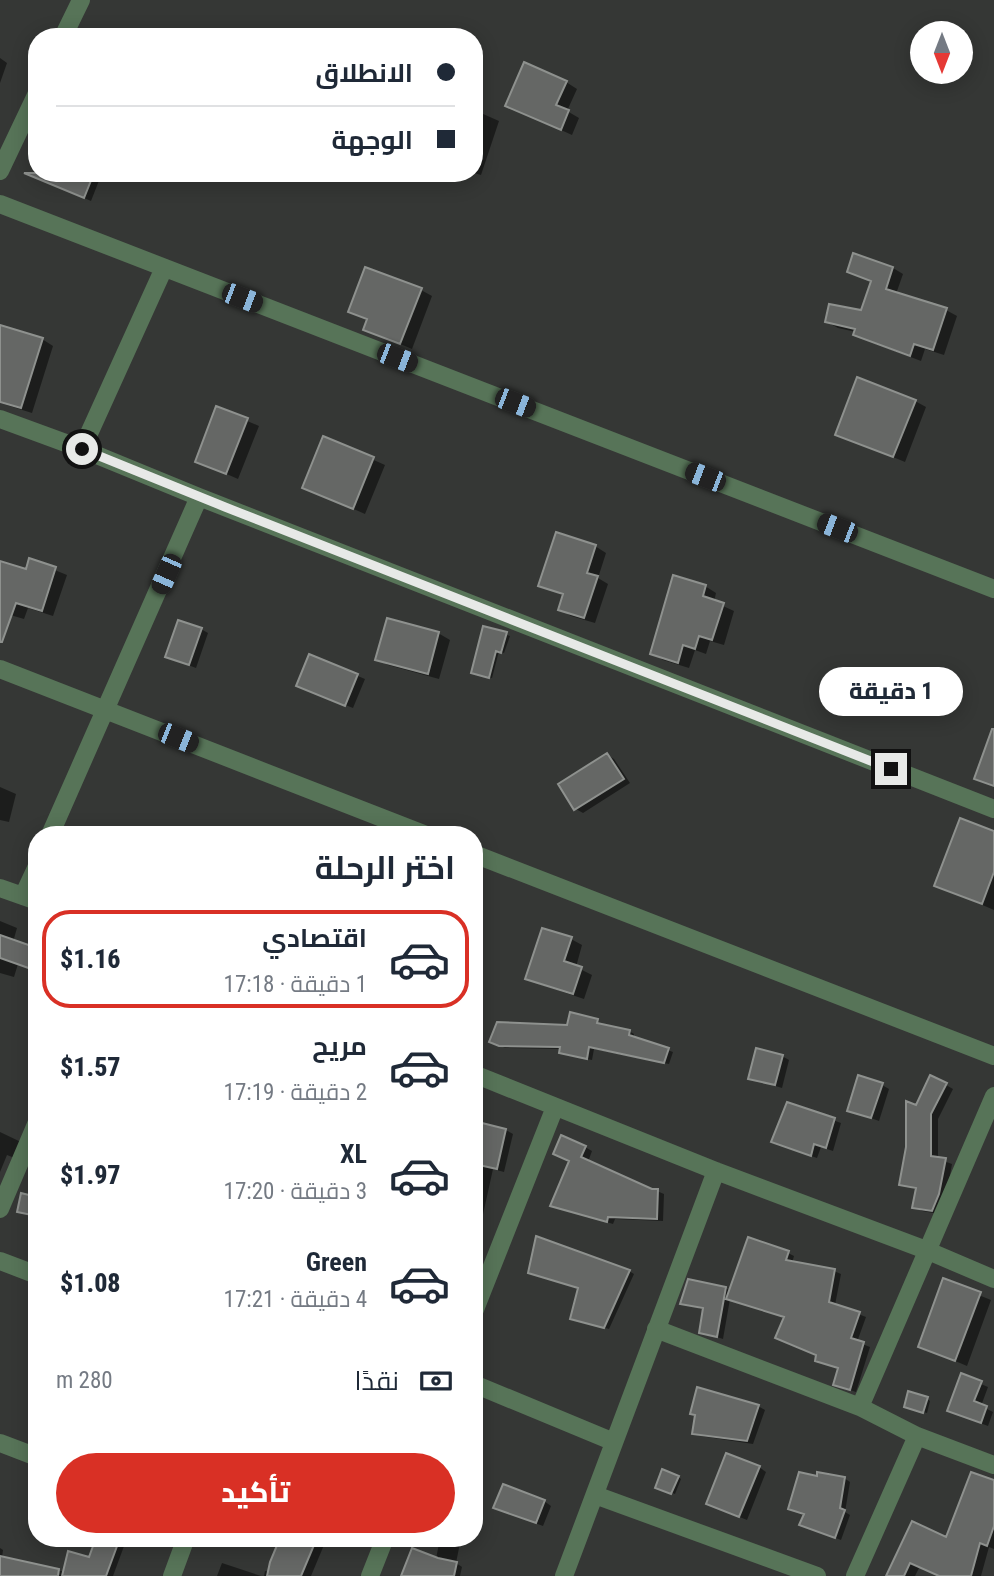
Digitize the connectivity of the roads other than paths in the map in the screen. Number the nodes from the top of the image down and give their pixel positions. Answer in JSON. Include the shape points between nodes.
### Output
{"nodes":[{"id":1,"x":81,"y":0,"type":"edge"},
{"id":2,"x":67,"y":28,"type":"edge"},
{"id":3,"x":28,"y":112,"type":"edge"},
{"id":4,"x":0,"y":171,"type":"edge"},
{"id":5,"x":0,"y":204,"type":"edge"},
{"id":6,"x":164,"y":268,"type":"junction"},
{"id":7,"x":0,"y":419,"type":"edge"},
{"id":8,"x":82,"y":449,"type":"junction"},
{"id":9,"x":200,"y":497,"type":"junction"},
{"id":10,"x":994,"y":589,"type":"edge"},
{"id":11,"x":0,"y":669,"type":"edge"},
{"id":12,"x":105,"y":710,"type":"junction"},
{"id":13,"x":994,"y":809,"type":"edge"},
{"id":14,"x":54,"y":826,"type":"edge"},
{"id":15,"x":403,"y":826,"type":"edge"},
{"id":16,"x":483,"y":857,"type":"edge"},
{"id":17,"x":0,"y":888,"type":"edge"},
{"id":18,"x":28,"y":898,"type":"edge"},
{"id":19,"x":994,"y":1056,"type":"edge"},
{"id":20,"x":483,"y":1078,"type":"edge"},
{"id":21,"x":994,"y":1096,"type":"edge"},
{"id":22,"x":555,"y":1107,"type":"junction"},
{"id":23,"x":28,"y":1143,"type":"edge"},
{"id":24,"x":716,"y":1171,"type":"junction"},
{"id":25,"x":0,"y":1209,"type":"edge"},
{"id":26,"x":926,"y":1250,"type":"junction"},
{"id":27,"x":0,"y":1261,"type":"edge"},
{"id":28,"x":483,"y":1269,"type":"edge"},
{"id":29,"x":28,"y":1272,"type":"edge"},
{"id":30,"x":994,"y":1279,"type":"edge"},
{"id":31,"x":656,"y":1329,"type":"junction"},
{"id":32,"x":483,"y":1388,"type":"edge"},
{"id":33,"x":860,"y":1407,"type":"junction"},
{"id":34,"x":917,"y":1436,"type":"junction"},
{"id":35,"x":614,"y":1442,"type":"junction"},
{"id":36,"x":0,"y":1443,"type":"edge"},
{"id":37,"x":28,"y":1454,"type":"edge"},
{"id":38,"x":994,"y":1465,"type":"edge"},
{"id":39,"x":595,"y":1495,"type":"junction"},
{"id":40,"x":183,"y":1547,"type":"edge"},
{"id":41,"x":381,"y":1547,"type":"edge"},
{"id":42,"x":172,"y":1576,"type":"edge"},
{"id":43,"x":370,"y":1576,"type":"edge"},
{"id":44,"x":564,"y":1576,"type":"edge"},
{"id":45,"x":817,"y":1576,"type":"edge"},
{"id":46,"x":855,"y":1576,"type":"edge"}],
"edges":[{"from":1,"to":2,"type":"street"},
{"from":3,"to":4,"type":"street"},
{"from":5,"to":6,"type":"street"},
{"from":6,"to":8,"type":"street"},
{"from":6,"to":10,"type":"street"},
{"from":7,"to":8,"type":"street"},
{"from":8,"to":9,"type":"street"},
{"from":9,"to":12,"type":"street"},
{"from":9,"to":13,"type":"street"},
{"from":11,"to":12,"type":"street"},
{"from":12,"to":14,"type":"street"},
{"from":12,"to":15,"type":"street"},
{"from":16,"to":19,"type":"street"},
{"from":17,"to":18,"type":"street"},
{"from":20,"to":22,"type":"street"},
{"from":21,"to":26,"type":"street"},
{"from":22,"to":24,"type":"street"},
{"from":22,"to":28,"type":"street"},
{"from":23,"to":25,"type":"street"},
{"from":24,"to":26,"type":"street"},
{"from":24,"to":31,"type":"street"},
{"from":26,"to":30,"type":"street"},
{"from":26,"to":33,"type":"street"},
{"from":27,"to":29,"type":"street"},
{"from":31,"to":33,"type":"street"},
{"from":31,"to":35,"type":"street"},
{"from":32,"to":35,"type":"street"},
{"from":33,"to":34,"type":"street"},
{"from":34,"to":38,"type":"street"},
{"from":34,"to":46,"type":"street"},
{"from":35,"to":39,"type":"street"},
{"from":36,"to":37,"type":"street"},
{"from":39,"to":44,"type":"street"},
{"from":39,"to":45,"type":"street"},
{"from":40,"to":42,"type":"street"},
{"from":41,"to":43,"type":"street"}]}
